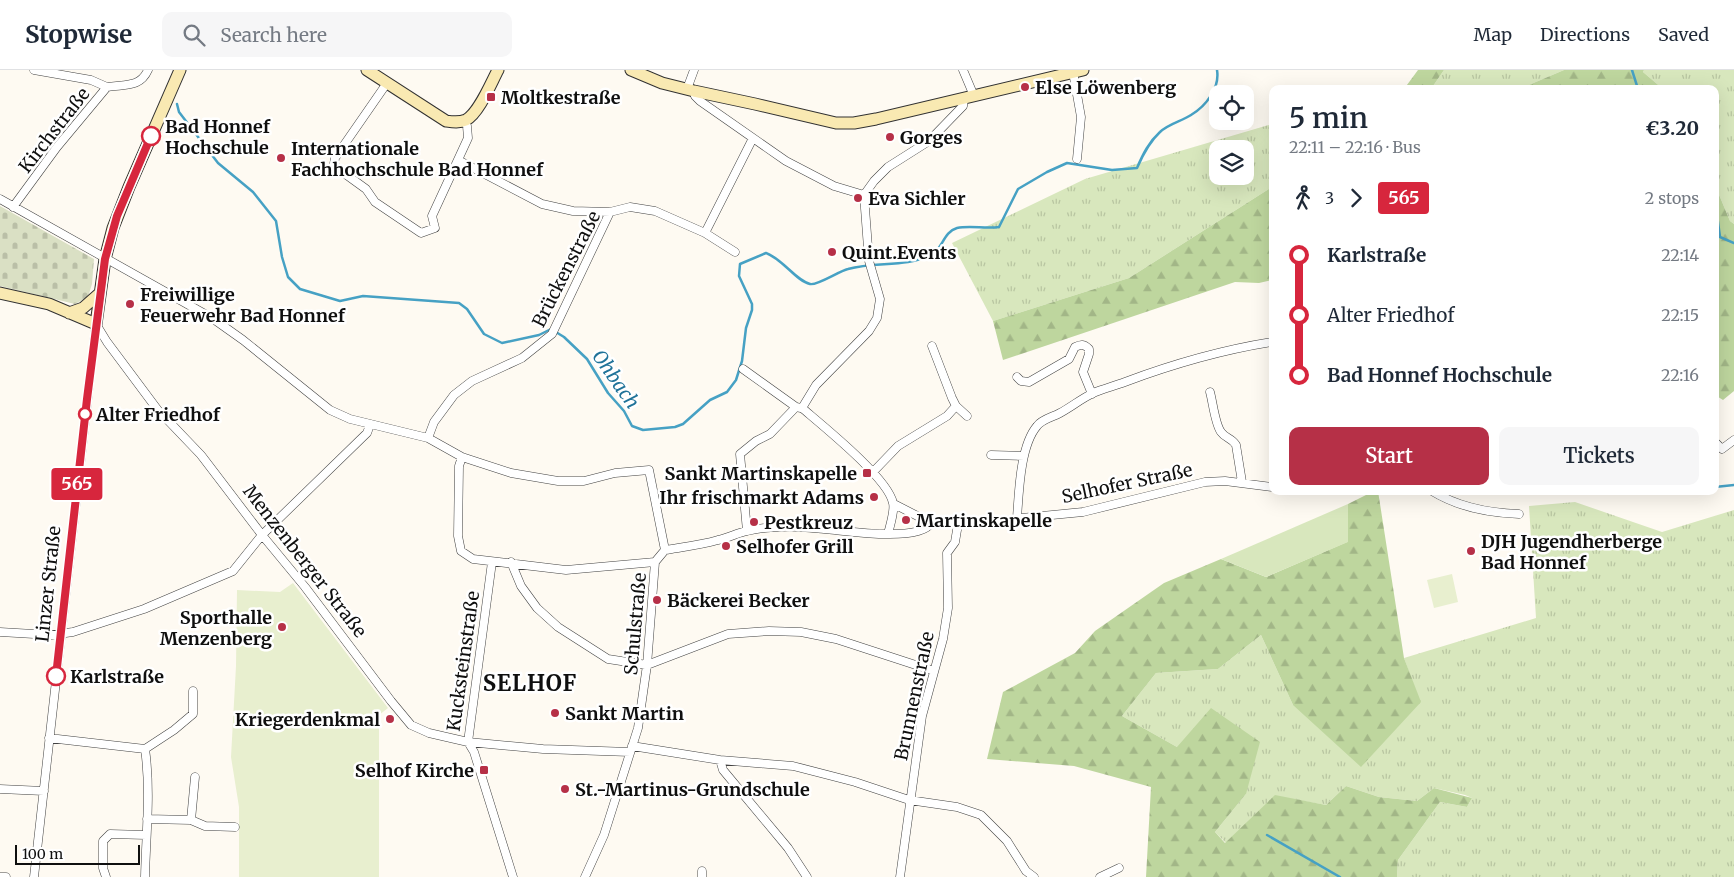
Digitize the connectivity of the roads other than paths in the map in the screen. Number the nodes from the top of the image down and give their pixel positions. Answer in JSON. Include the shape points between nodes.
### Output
{"nodes":[{"id":1,"x":34,"y":70,"type":"edge"},
{"id":2,"x":148,"y":70,"type":"edge"},
{"id":3,"x":180,"y":70,"type":"edge"},
{"id":4,"x":367,"y":70,"type":"edge"},
{"id":5,"x":498,"y":70,"type":"edge"},
{"id":6,"x":631,"y":70,"type":"edge"},
{"id":7,"x":694,"y":70,"type":"edge"},
{"id":8,"x":963,"y":70,"type":"edge"},
{"id":9,"x":1078,"y":71,"type":"edge"},
{"id":10,"x":55,"y":72,"type":"edge"},
{"id":11,"x":387,"y":84,"type":"junction"},
{"id":12,"x":107,"y":87,"type":"junction"},
{"id":13,"x":691,"y":90,"type":"junction"},
{"id":14,"x":969,"y":97,"type":"junction"},
{"id":15,"x":464,"y":121,"type":"junction"},
{"id":16,"x":753,"y":138,"type":"junction"},
{"id":17,"x":1077,"y":159,"type":"dead end"},
{"id":18,"x":458,"y":160,"type":"junction"},
{"id":19,"x":864,"y":195,"type":"junction"},
{"id":20,"x":0,"y":198,"type":"edge"},
{"id":21,"x":13,"y":207,"type":"junction"},
{"id":22,"x":610,"y":212,"type":"junction"},
{"id":23,"x":705,"y":233,"type":"junction"},
{"id":24,"x":736,"y":252,"type":"dead end"},
{"id":25,"x":105,"y":259,"type":"junction"},
{"id":26,"x":0,"y":293,"type":"edge"},
{"id":27,"x":100,"y":293,"type":"junction"},
{"id":28,"x":69,"y":313,"type":"junction"},
{"id":29,"x":96,"y":324,"type":"junction"},
{"id":30,"x":1269,"y":343,"type":"edge"},
{"id":31,"x":932,"y":346,"type":"dead end"},
{"id":32,"x":743,"y":369,"type":"dead end"},
{"id":33,"x":1017,"y":378,"type":"dead end"},
{"id":34,"x":1210,"y":392,"type":"dead end"},
{"id":35,"x":1092,"y":394,"type":"junction"},
{"id":36,"x":956,"y":406,"type":"junction"},
{"id":37,"x":799,"y":408,"type":"junction"},
{"id":38,"x":967,"y":416,"type":"dead end"},
{"id":39,"x":370,"y":425,"type":"junction"},
{"id":40,"x":428,"y":438,"type":"junction"},
{"id":41,"x":1734,"y":440,"type":"edge"},
{"id":42,"x":1719,"y":450,"type":"edge"},
{"id":43,"x":991,"y":455,"type":"dead end"},
{"id":44,"x":1024,"y":456,"type":"junction"},
{"id":45,"x":462,"y":457,"type":"junction"},
{"id":46,"x":873,"y":472,"type":"junction"},
{"id":47,"x":1242,"y":482,"type":"junction"},
{"id":48,"x":1269,"y":487,"type":"edge"},
{"id":49,"x":1440,"y":495,"type":"edge"},
{"id":50,"x":894,"y":504,"type":"junction"},
{"id":51,"x":1519,"y":514,"type":"dead end"},
{"id":52,"x":1017,"y":518,"type":"junction"},
{"id":53,"x":931,"y":523,"type":"junction"},
{"id":54,"x":958,"y":524,"type":"junction"},
{"id":55,"x":747,"y":531,"type":"junction"},
{"id":56,"x":888,"y":534,"type":"junction"},
{"id":57,"x":262,"y":536,"type":"junction"},
{"id":58,"x":665,"y":550,"type":"junction"},
{"id":59,"x":492,"y":562,"type":"junction"},
{"id":60,"x":511,"y":562,"type":"junction"},
{"id":61,"x":655,"y":562,"type":"junction"},
{"id":62,"x":0,"y":632,"type":"edge"},
{"id":63,"x":60,"y":634,"type":"junction"},
{"id":64,"x":647,"y":665,"type":"junction"},
{"id":65,"x":934,"y":671,"type":"junction"},
{"id":66,"x":194,"y":691,"type":"dead end"},
{"id":67,"x":49,"y":738,"type":"junction"},
{"id":68,"x":468,"y":742,"type":"junction"},
{"id":69,"x":145,"y":749,"type":"junction"},
{"id":70,"x":631,"y":749,"type":"junction"},
{"id":71,"x":718,"y":760,"type":"junction"},
{"id":72,"x":195,"y":776,"type":"dead end"},
{"id":73,"x":0,"y":789,"type":"edge"},
{"id":74,"x":44,"y":791,"type":"junction"},
{"id":75,"x":910,"y":800,"type":"junction"},
{"id":76,"x":148,"y":819,"type":"junction"},
{"id":77,"x":191,"y":820,"type":"junction"},
{"id":78,"x":235,"y":827,"type":"dead end"},
{"id":79,"x":146,"y":835,"type":"junction"},
{"id":80,"x":1119,"y":868,"type":"dead end"},
{"id":81,"x":1026,"y":874,"type":"edge"},
{"id":82,"x":0,"y":876,"type":"edge"},
{"id":83,"x":6,"y":877,"type":"edge"},
{"id":84,"x":34,"y":877,"type":"edge"},
{"id":85,"x":106,"y":877,"type":"edge"},
{"id":86,"x":145,"y":877,"type":"edge"},
{"id":87,"x":513,"y":877,"type":"edge"},
{"id":88,"x":585,"y":877,"type":"edge"},
{"id":89,"x":807,"y":877,"type":"edge"},
{"id":90,"x":900,"y":877,"type":"edge"},
{"id":91,"x":1034,"y":877,"type":"edge"},
{"id":92,"x":1100,"y":877,"type":"edge"}],
"edges":[{"from":1,"to":10,"type":"street"},
{"from":2,"to":12,"type":"street","name":"Kirchstraße","via":[[144,79],[137,83]]},
{"from":3,"to":25,"type":"main road","name":"Linzer Straße","via":[[129,187]]},
{"from":4,"to":11,"type":"main road"},
{"from":5,"to":15,"type":"main road","via":[[477,109]]},
{"from":6,"to":13,"type":"main road"},
{"from":7,"to":13,"type":"street"},
{"from":8,"to":14,"type":"street"},
{"from":9,"to":14,"type":"main road"},
{"from":9,"to":17,"type":"street","via":[[1082,117]]},
{"from":10,"to":12,"type":"street","via":[[92,80]]},
{"from":11,"to":15,"type":"main road","via":[[446,121]]},
{"from":11,"to":18,"type":"street","via":[[335,158],[337,168],[366,189],[375,202],[422,233],[435,228],[432,216]]},
{"from":12,"to":21,"type":"street","name":"Kirchstraße"},
{"from":13,"to":14,"type":"main road","via":[[846,124]]},
{"from":13,"to":16,"type":"street","via":[[700,101]]},
{"from":14,"to":19,"type":"street","via":[[929,141],[888,166]]},
{"from":15,"to":18,"type":"street","via":[[468,138]]},
{"from":16,"to":19,"type":"street","via":[[786,161],[834,186]]},
{"from":16,"to":23,"type":"street"},
{"from":18,"to":22,"type":"street","via":[[542,204],[572,211]]},
{"from":19,"to":37,"type":"street","via":[[870,264],[880,299],[877,318]]},
{"from":20,"to":21,"type":"street"},
{"from":21,"to":25,"type":"street"},
{"from":22,"to":23,"type":"street","name":"Brückenstraße","via":[[630,207],[655,211]]},
{"from":22,"to":40,"type":"street","name":"Brückenstraße","via":[[554,331],[522,358],[472,381],[454,396],[434,422]]},
{"from":23,"to":24,"type":"street","name":"Brückenstraße"},
{"from":25,"to":27,"type":"main road","name":"Linzer Straße"},
{"from":25,"to":39,"type":"street","via":[[212,318],[330,410]]},
{"from":26,"to":28,"type":"main road","via":[[48,304]]},
{"from":27,"to":28,"type":"main road","via":[[83,308]]},
{"from":27,"to":29,"type":"main road","name":"Linzer Straße"},
{"from":28,"to":29,"type":"main road"},
{"from":29,"to":57,"type":"street","name":"Menzenberger Straße","via":[[157,409],[201,455]]},
{"from":29,"to":63,"type":"street","name":"Linzer Straße"},
{"from":30,"to":35,"type":"street","via":[[1167,366]]},
{"from":31,"to":36,"type":"street"},
{"from":32,"to":37,"type":"street"},
{"from":33,"to":35,"type":"street","via":[[1029,382],[1069,359],[1075,347],[1086,345],[1089,354],[1083,372]]},
{"from":34,"to":47,"type":"street","via":[[1219,431],[1233,439],[1236,445]]},
{"from":35,"to":44,"type":"street","via":[[1038,424]]},
{"from":36,"to":38,"type":"street"},
{"from":36,"to":46,"type":"street","via":[[947,416],[898,446]]},
{"from":37,"to":46,"type":"street"},
{"from":37,"to":55,"type":"street","via":[[770,434],[740,454]]},
{"from":39,"to":40,"type":"street"},
{"from":39,"to":57,"type":"street","via":[[367,432]]},
{"from":40,"to":45,"type":"street"},
{"from":41,"to":42,"type":"street"},
{"from":43,"to":44,"type":"street"},
{"from":44,"to":52,"type":"street"},
{"from":45,"to":58,"type":"street","via":[[511,473],[558,481],[584,481],[616,473],[649,470]]},
{"from":45,"to":59,"type":"street","via":[[458,527],[461,551],[473,559]]},
{"from":46,"to":50,"type":"street"},
{"from":47,"to":48,"type":"street","name":"Selhofer Straße"},
{"from":47,"to":52,"type":"street","name":"Selhofer Straße","via":[[1206,482],[1083,512]]},
{"from":49,"to":51,"type":"street","via":[[1470,508]]},
{"from":50,"to":53,"type":"street"},
{"from":50,"to":56,"type":"street"},
{"from":52,"to":54,"type":"street","name":"Selhofer Straße"},
{"from":53,"to":54,"type":"street","name":"Selhofer Straße"},
{"from":53,"to":56,"type":"street","name":"Selhofer Straße","via":[[916,531]]},
{"from":54,"to":65,"type":"street","name":"Brunnenstraße","via":[[955,542],[946,554],[948,608]]},
{"from":55,"to":56,"type":"street","name":"Selhofer Straße","via":[[804,527]]},
{"from":55,"to":58,"type":"street","name":"Selhofer Straße","via":[[705,544]]},
{"from":57,"to":63,"type":"street","via":[[233,571],[144,609]]},
{"from":57,"to":68,"type":"street","name":"Menzenberger Straße","via":[[411,725]]},
{"from":58,"to":61,"type":"street","name":"Schulstraße"},
{"from":59,"to":60,"type":"street"},
{"from":59,"to":68,"type":"street","name":"Kucksteinstraße"},
{"from":60,"to":61,"type":"street","via":[[566,570]]},
{"from":60,"to":64,"type":"street","via":[[521,586],[537,608],[558,628],[608,658]]},
{"from":61,"to":64,"type":"street","name":"Schulstraße"},
{"from":62,"to":63,"type":"street"},
{"from":63,"to":67,"type":"street","name":"Linzer Straße"},
{"from":64,"to":65,"type":"street","via":[[728,634],[769,631],[801,632],[836,639]]},
{"from":64,"to":70,"type":"street","name":"Schulstraße","via":[[638,728]]},
{"from":65,"to":75,"type":"street","name":"Brunnenstraße","via":[[922,716]]},
{"from":66,"to":69,"type":"street","via":[[193,714]]},
{"from":67,"to":69,"type":"street"},
{"from":67,"to":74,"type":"street","name":"Linzer Straße"},
{"from":68,"to":70,"type":"street","name":"Menzenberger Straße","via":[[543,749]]},
{"from":68,"to":87,"type":"street","name":"Kucksteinstraße","via":[[474,752]]},
{"from":69,"to":76,"type":"street"},
{"from":70,"to":71,"type":"street","name":"Menzenberger Straße"},
{"from":70,"to":88,"type":"street","name":"Schulstraße","via":[[604,835]]},
{"from":71,"to":75,"type":"street","name":"Menzenberger Straße","via":[[793,766]]},
{"from":71,"to":89,"type":"street"},
{"from":72,"to":77,"type":"street"},
{"from":73,"to":74,"type":"street"},
{"from":74,"to":84,"type":"street","name":"Linzer Straße"},
{"from":75,"to":81,"type":"street","name":"Menzenberger Straße","via":[[957,807],[980,815],[1006,841]]},
{"from":75,"to":90,"type":"street","name":"Brunnenstraße"},
{"from":76,"to":77,"type":"street"},
{"from":76,"to":79,"type":"street"},
{"from":77,"to":78,"type":"street","via":[[205,826]]},
{"from":79,"to":85,"type":"street","via":[[110,834],[103,841]]},
{"from":79,"to":86,"type":"street"},
{"from":80,"to":92,"type":"street"},
{"from":81,"to":91,"type":"street","name":"Menzenberger Straße"},
{"from":82,"to":83,"type":"street"}]}
